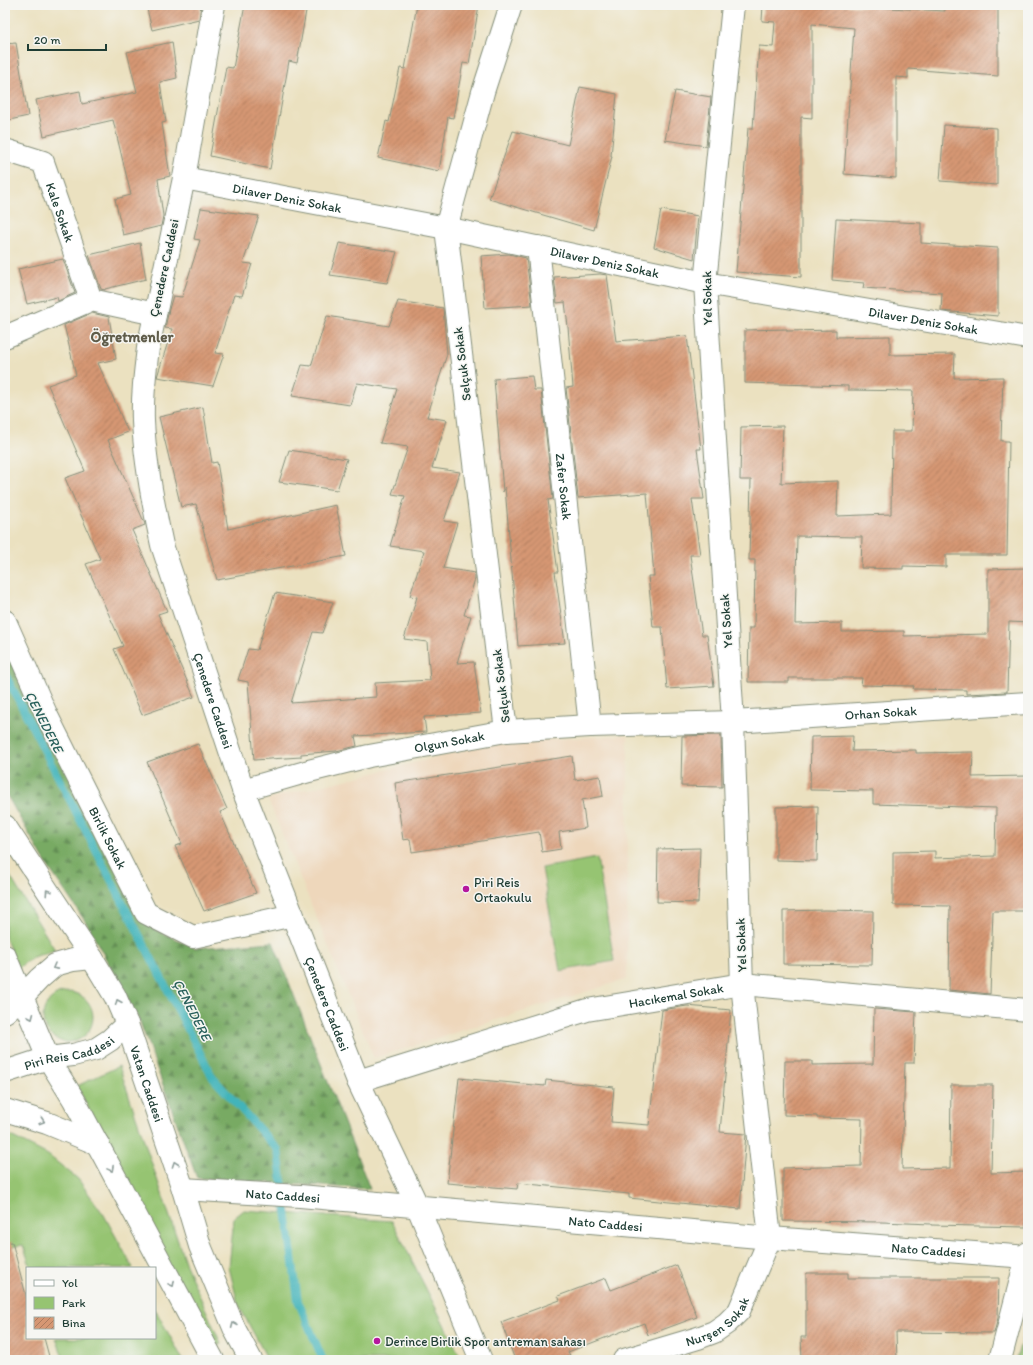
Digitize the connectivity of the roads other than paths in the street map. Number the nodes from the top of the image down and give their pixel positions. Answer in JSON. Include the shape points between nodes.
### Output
{"nodes":[{"id":1,"x":214,"y":5,"type":"edge"},
{"id":2,"x":511,"y":5,"type":"edge"},
{"id":3,"x":728,"y":6,"type":"edge"},
{"id":4,"x":5,"y":150,"type":"edge"},
{"id":5,"x":184,"y":178,"type":"junction"},
{"id":6,"x":446,"y":228,"type":"junction"},
{"id":7,"x":538,"y":247,"type":"junction"},
{"id":8,"x":705,"y":282,"type":"junction"},
{"id":9,"x":91,"y":300,"type":"junction"},
{"id":10,"x":154,"y":314,"type":"junction"},
{"id":11,"x":5,"y":337,"type":"edge"},
{"id":12,"x":1028,"y":338,"type":"edge"},
{"id":13,"x":5,"y":621,"type":"edge"},
{"id":14,"x":1028,"y":703,"type":"edge"},
{"id":15,"x":732,"y":722,"type":"junction"},
{"id":16,"x":590,"y":726,"type":"junction"},
{"id":17,"x":506,"y":731,"type":"junction"},
{"id":18,"x":243,"y":790,"type":"junction"},
{"id":19,"x":5,"y":826,"type":"edge"},
{"id":20,"x":293,"y":915,"type":"junction"},
{"id":21,"x":5,"y":956,"type":"edge"},
{"id":22,"x":92,"y":958,"type":"junction"},
{"id":23,"x":742,"y":984,"type":"junction"},
{"id":24,"x":22,"y":997,"type":"junction"},
{"id":25,"x":1028,"y":1010,"type":"edge"},
{"id":26,"x":5,"y":1012,"type":"edge"},
{"id":27,"x":127,"y":1024,"type":"junction"},
{"id":28,"x":48,"y":1058,"type":"junction"},
{"id":29,"x":5,"y":1072,"type":"edge"},
{"id":30,"x":358,"y":1081,"type":"junction"},
{"id":31,"x":5,"y":1110,"type":"edge"},
{"id":32,"x":98,"y":1144,"type":"junction"},
{"id":33,"x":183,"y":1189,"type":"junction"},
{"id":34,"x":417,"y":1205,"type":"junction"},
{"id":35,"x":770,"y":1238,"type":"junction"},
{"id":36,"x":1028,"y":1256,"type":"edge"},
{"id":37,"x":213,"y":1360,"type":"edge"},
{"id":38,"x":251,"y":1360,"type":"edge"},
{"id":39,"x":481,"y":1360,"type":"edge"},
{"id":40,"x":624,"y":1360,"type":"edge"},
{"id":41,"x":1000,"y":1360,"type":"edge"}],
"edges":[{"from":1,"to":5,"type":"street","name":"Çenedere Caddesi"},
{"from":2,"to":6,"type":"street","name":"Selçuk Sokak","via":[[483,92]]},
{"from":3,"to":8,"type":"street","name":"Yel Sokak"},
{"from":4,"to":9,"type":"street","name":"Kale Sokak","via":[[43,162]]},
{"from":5,"to":6,"type":"street","name":"Dilaver Deniz Sokak"},
{"from":5,"to":10,"type":"street","name":"Çenedere Caddesi"},
{"from":6,"to":7,"type":"street","name":"Dilaver Deniz Sokak"},
{"from":6,"to":17,"type":"street","name":"Selçuk Sokak"},
{"from":7,"to":8,"type":"street","name":"Dilaver Deniz Sokak"},
{"from":7,"to":16,"type":"street","name":"Zafer Sokak"},
{"from":8,"to":12,"type":"street","name":"Dilaver Deniz Sokak"},
{"from":8,"to":15,"type":"street","name":"Yel Sokak"},
{"from":9,"to":10,"type":"street"},
{"from":9,"to":11,"type":"street"},
{"from":10,"to":18,"type":"street","name":"Çenedere Caddesi","via":[[144,376],[143,420],[153,503],[167,559]]},
{"from":13,"to":20,"type":"street","name":"Birlik Sokak","via":[[47,716],[146,913],[193,937]]},
{"from":14,"to":15,"type":"street","name":"Orhan Sokak"},
{"from":15,"to":16,"type":"street","name":"Olgun Sokak"},
{"from":15,"to":23,"type":"street","name":"Yel Sokak"},
{"from":16,"to":17,"type":"street","name":"Olgun Sokak"},
{"from":17,"to":18,"type":"street","name":"Olgun Sokak","via":[[369,756]]},
{"from":18,"to":20,"type":"street","name":"Çenedere Caddesi"},
{"from":22,"to":19,"type":"street","name":"Vatan Caddesi","one_way":true},
{"from":20,"to":30,"type":"street","name":"Çenedere Caddesi"},
{"from":21,"to":24,"type":"street"},
{"from":22,"to":24,"type":"street","one_way":true,"via":[[55,965]]},
{"from":27,"to":22,"type":"street","name":"Vatan Caddesi","one_way":true,"via":[[115,996]]},
{"from":23,"to":25,"type":"street","name":"Hacıkemal Sokak"},
{"from":23,"to":30,"type":"street","name":"Hacıkemal Sokak","via":[[587,1010]]},
{"from":23,"to":35,"type":"street","name":"Yel Sokak"},
{"from":24,"to":26,"type":"street"},
{"from":24,"to":28,"type":"street","one_way":true},
{"from":27,"to":28,"type":"street","name":"Piri Reis Caddesi","via":[[96,1049]]},
{"from":33,"to":27,"type":"street","name":"Vatan Caddesi","one_way":true},
{"from":28,"to":29,"type":"street","name":"Piri Reis Caddesi"},
{"from":28,"to":32,"type":"street"},
{"from":30,"to":34,"type":"street","name":"Çenedere Caddesi"},
{"from":31,"to":32,"type":"street","one_way":true,"via":[[48,1123]]},
{"from":32,"to":37,"type":"street","one_way":true},
{"from":33,"to":34,"type":"street","name":"Nato Caddesi"},
{"from":38,"to":33,"type":"street","name":"Vatan Caddesi","one_way":true,"via":[[235,1330],[200,1246]]},
{"from":34,"to":35,"type":"street","name":"Nato Caddesi"},
{"from":34,"to":39,"type":"street","name":"Çenedere Caddesi"},
{"from":35,"to":36,"type":"street","name":"Nato Caddesi"},
{"from":35,"to":40,"type":"street","name":"Nurşen Sokak","via":[[739,1311],[727,1323],[714,1332],[698,1338]]},
{"from":36,"to":41,"type":"street"}]}
